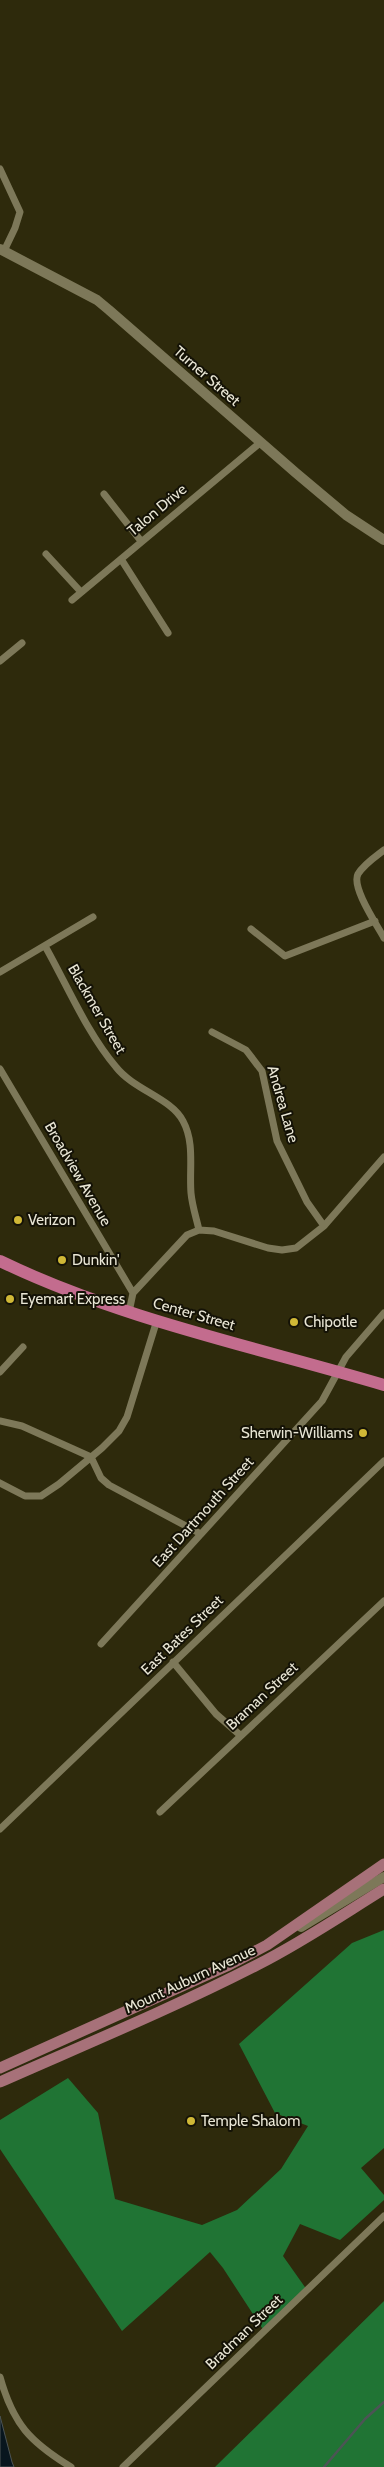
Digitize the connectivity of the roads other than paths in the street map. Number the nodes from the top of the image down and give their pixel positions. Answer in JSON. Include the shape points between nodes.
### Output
{"nodes":[{"id":1,"x":0,"y":169,"type":"edge"},
{"id":2,"x":2,"y":250,"type":"edge"},
{"id":3,"x":261,"y":442,"type":"junction"},
{"id":4,"x":104,"y":494,"type":"dead end"},
{"id":5,"x":384,"y":540,"type":"edge"},
{"id":6,"x":142,"y":541,"type":"junction"},
{"id":7,"x":46,"y":554,"type":"dead end"},
{"id":8,"x":121,"y":559,"type":"junction"},
{"id":9,"x":81,"y":592,"type":"junction"},
{"id":10,"x":72,"y":600,"type":"dead end"},
{"id":11,"x":168,"y":633,"type":"dead end"},
{"id":12,"x":22,"y":643,"type":"dead end"},
{"id":13,"x":0,"y":661,"type":"edge"},
{"id":14,"x":384,"y":850,"type":"edge"},
{"id":15,"x":93,"y":917,"type":"dead end"},
{"id":16,"x":375,"y":921,"type":"junction"},
{"id":17,"x":251,"y":929,"type":"dead end"},
{"id":18,"x":384,"y":938,"type":"edge"},
{"id":19,"x":45,"y":946,"type":"junction"},
{"id":20,"x":0,"y":972,"type":"edge"},
{"id":21,"x":212,"y":1032,"type":"dead end"},
{"id":22,"x":0,"y":1069,"type":"edge"},
{"id":23,"x":384,"y":1157,"type":"edge"},
{"id":24,"x":324,"y":1226,"type":"junction"},
{"id":25,"x":199,"y":1230,"type":"junction"},
{"id":26,"x":0,"y":1261,"type":"edge"},
{"id":27,"x":132,"y":1293,"type":"junction"},
{"id":28,"x":129,"y":1312,"type":"junction"},
{"id":29,"x":384,"y":1313,"type":"edge"},
{"id":30,"x":157,"y":1320,"type":"junction"},
{"id":31,"x":23,"y":1347,"type":"dead end"},
{"id":32,"x":0,"y":1372,"type":"edge"},
{"id":33,"x":339,"y":1372,"type":"junction"},
{"id":34,"x":384,"y":1385,"type":"edge"},
{"id":35,"x":0,"y":1421,"type":"edge"},
{"id":36,"x":90,"y":1457,"type":"junction"},
{"id":37,"x":384,"y":1461,"type":"edge"},
{"id":38,"x":0,"y":1483,"type":"edge"},
{"id":39,"x":201,"y":1534,"type":"junction"},
{"id":40,"x":384,"y":1601,"type":"edge"},
{"id":41,"x":102,"y":1644,"type":"dead end"},
{"id":42,"x":173,"y":1662,"type":"junction"},
{"id":43,"x":240,"y":1735,"type":"junction"},
{"id":44,"x":160,"y":1812,"type":"dead end"},
{"id":45,"x":0,"y":1829,"type":"edge"},
{"id":46,"x":384,"y":1864,"type":"edge"},
{"id":47,"x":384,"y":1877,"type":"edge"},
{"id":48,"x":383,"y":1889,"type":"edge"},
{"id":49,"x":267,"y":1945,"type":"junction"},
{"id":50,"x":0,"y":2068,"type":"edge"},
{"id":51,"x":0,"y":2082,"type":"edge"},
{"id":52,"x":384,"y":2216,"type":"edge"},
{"id":53,"x":0,"y":2377,"type":"edge"},
{"id":54,"x":71,"y":2467,"type":"edge"},
{"id":55,"x":123,"y":2467,"type":"edge"}],
"edges":[{"from":1,"to":2,"type":"street","via":[[20,212]]},
{"from":2,"to":3,"type":"main road","name":"Turner Street","via":[[97,300]]},
{"from":3,"to":5,"type":"main road","name":"Turner Street","via":[[346,514]]},
{"from":3,"to":6,"type":"street","name":"Talon Drive"},
{"from":4,"to":6,"type":"street"},
{"from":6,"to":8,"type":"street","name":"Talon Drive"},
{"from":7,"to":9,"type":"street"},
{"from":8,"to":9,"type":"street","name":"Talon Drive"},
{"from":8,"to":11,"type":"street"},
{"from":9,"to":10,"type":"street","name":"Talon Drive"},
{"from":12,"to":13,"type":"street"},
{"from":14,"to":16,"type":"street","via":[[364,867],[356,883]]},
{"from":15,"to":19,"type":"street"},
{"from":16,"to":17,"type":"street","via":[[285,956]]},
{"from":16,"to":18,"type":"street"},
{"from":19,"to":20,"type":"street"},
{"from":19,"to":25,"type":"street","name":"Blackmer Street","via":[[115,1067],[132,1083],[175,1109],[183,1121],[190,1149],[191,1200]]},
{"from":21,"to":24,"type":"street","name":"Andrea Lane","via":[[246,1050],[262,1071],[277,1141],[307,1202]]},
{"from":22,"to":27,"type":"street","name":"Broadview Avenue"},
{"from":23,"to":24,"type":"street"},
{"from":24,"to":25,"type":"street","via":[[305,1243],[290,1250],[268,1248],[214,1231]]},
{"from":25,"to":27,"type":"street","via":[[187,1235]]},
{"from":26,"to":28,"type":"highway","name":"Center Street","via":[[35,1278]]},
{"from":27,"to":28,"type":"street"},
{"from":28,"to":30,"type":"highway","name":"Center Street"},
{"from":29,"to":33,"type":"street","name":"East Dartmouth Street","via":[[346,1357]]},
{"from":30,"to":33,"type":"highway","name":"Center Street"},
{"from":30,"to":36,"type":"street","via":[[127,1417],[119,1431]]},
{"from":31,"to":32,"type":"street"},
{"from":33,"to":34,"type":"highway","name":"Center Street"},
{"from":33,"to":39,"type":"street","name":"East Dartmouth Street","via":[[322,1401]]},
{"from":35,"to":36,"type":"street","via":[[22,1426]]},
{"from":36,"to":38,"type":"street","via":[[40,1496],[25,1496]]},
{"from":36,"to":39,"type":"street","via":[[101,1478],[109,1485]]},
{"from":37,"to":42,"type":"street","name":"East Bates Street"},
{"from":39,"to":41,"type":"street","name":"East Dartmouth Street"},
{"from":40,"to":43,"type":"street","name":"Braman Street"},
{"from":42,"to":43,"type":"street","via":[[216,1714]]},
{"from":42,"to":45,"type":"street","name":"East Bates Street"},
{"from":43,"to":44,"type":"street","name":"Braman Street"},
{"from":46,"to":49,"type":"main road"},
{"from":47,"to":49,"type":"main road","name":"Mount Auburn Avenue"},
{"from":48,"to":51,"type":"main road","name":"Mount Auburn Avenue","via":[[257,1965]]},
{"from":49,"to":50,"type":"main road","name":"Mount Auburn Avenue","via":[[180,1988]]},
{"from":52,"to":55,"type":"street","name":"Bradman Street"},
{"from":53,"to":54,"type":"street","via":[[12,2412],[28,2436]]}]}
